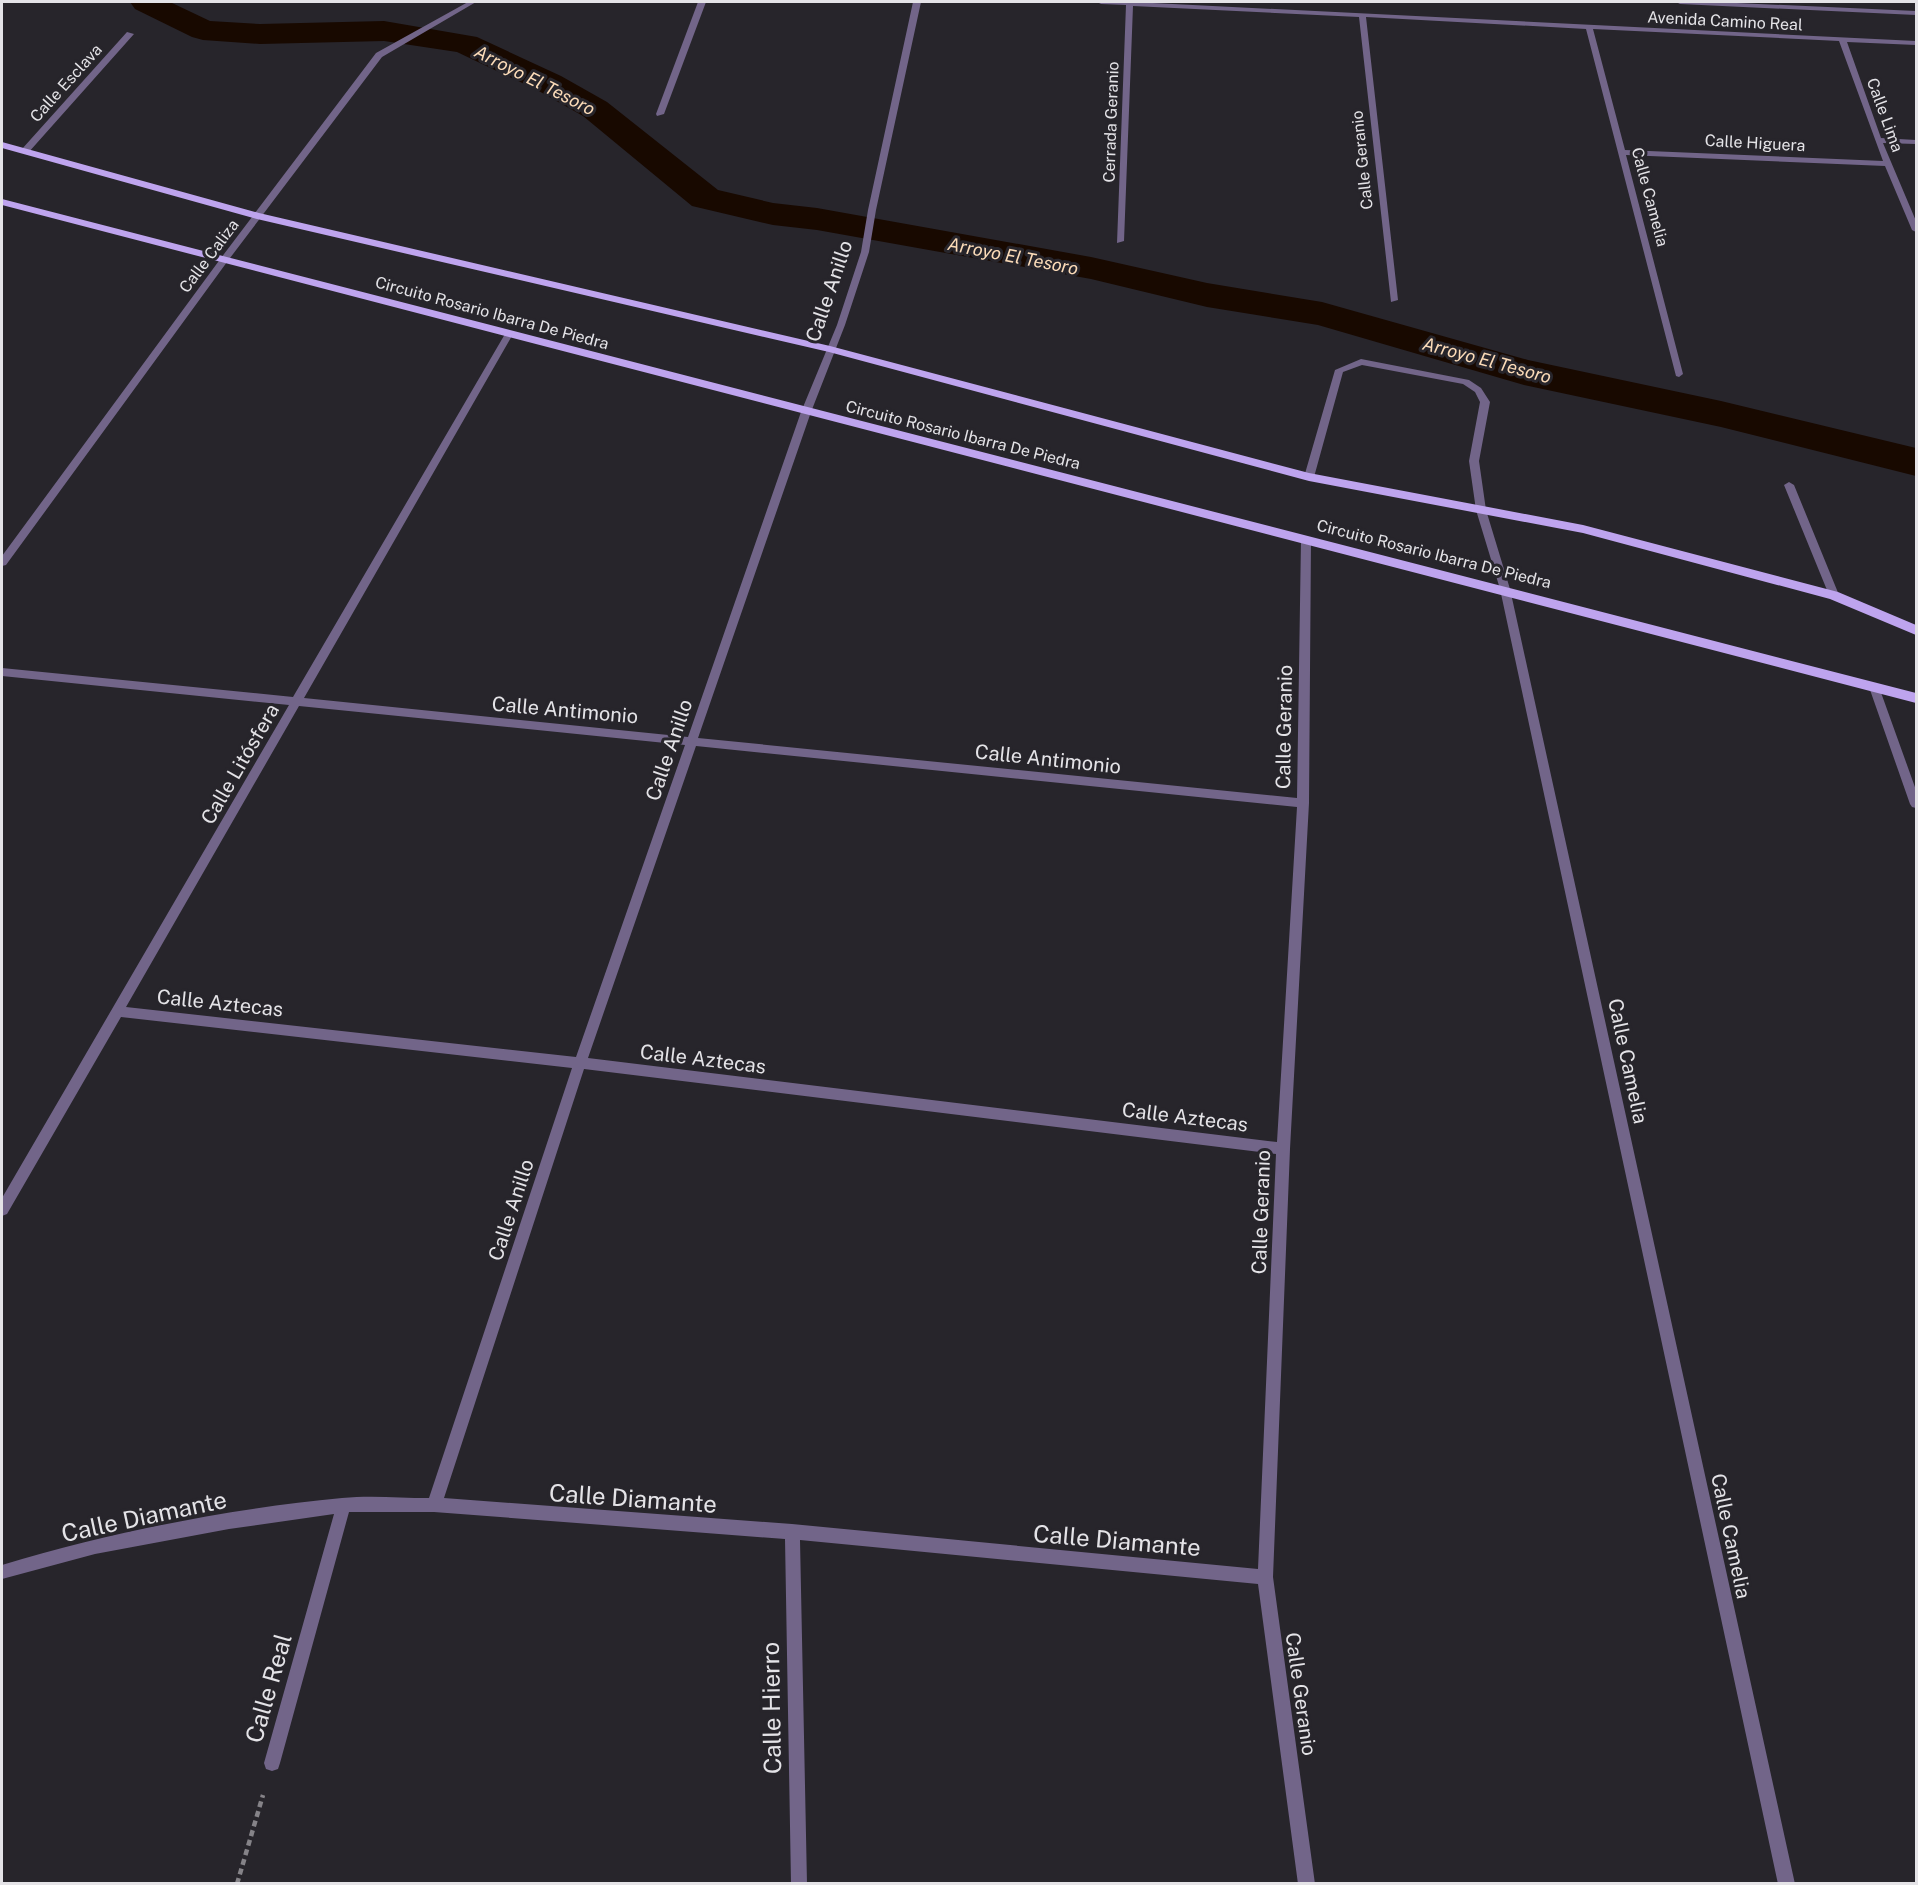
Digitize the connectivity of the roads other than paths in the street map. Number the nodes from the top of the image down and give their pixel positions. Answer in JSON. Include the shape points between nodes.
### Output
{"nodes":[{"id":1,"x":472,"y":2,"type":"edge"},
{"id":2,"x":702,"y":2,"type":"edge"},
{"id":3,"x":917,"y":2,"type":"edge"},
{"id":4,"x":1101,"y":2,"type":"edge"},
{"id":5,"x":1680,"y":2,"type":"edge"},
{"id":6,"x":1130,"y":4,"type":"junction"},
{"id":7,"x":1830,"y":5,"type":"edge"},
{"id":8,"x":1917,"y":13,"type":"edge"},
{"id":9,"x":1362,"y":16,"type":"junction"},
{"id":10,"x":1589,"y":28,"type":"junction"},
{"id":11,"x":130,"y":34,"type":"dead end"},
{"id":12,"x":1843,"y":41,"type":"junction"},
{"id":13,"x":1917,"y":43,"type":"edge"},
{"id":14,"x":660,"y":114,"type":"dead end"},
{"id":15,"x":1878,"y":140,"type":"junction"},
{"id":16,"x":1917,"y":142,"type":"edge"},
{"id":17,"x":2,"y":145,"type":"edge"},
{"id":18,"x":25,"y":151,"type":"junction"},
{"id":19,"x":1622,"y":152,"type":"junction"},
{"id":20,"x":1888,"y":164,"type":"junction"},
{"id":21,"x":4,"y":205,"type":"edge"},
{"id":22,"x":257,"y":216,"type":"junction"},
{"id":23,"x":1917,"y":231,"type":"edge"},
{"id":24,"x":1120,"y":241,"type":"dead end"},
{"id":25,"x":224,"y":260,"type":"junction"},
{"id":26,"x":1394,"y":300,"type":"dead end"},
{"id":27,"x":509,"y":334,"type":"junction"},
{"id":28,"x":830,"y":349,"type":"junction"},
{"id":29,"x":1679,"y":374,"type":"dead end"},
{"id":30,"x":806,"y":412,"type":"junction"},
{"id":31,"x":1309,"y":477,"type":"junction"},
{"id":32,"x":1789,"y":485,"type":"dead end"},
{"id":33,"x":1481,"y":510,"type":"junction"},
{"id":34,"x":1306,"y":539,"type":"junction"},
{"id":35,"x":2,"y":563,"type":"edge"},
{"id":36,"x":1505,"y":589,"type":"junction"},
{"id":37,"x":1834,"y":595,"type":"junction"},
{"id":38,"x":1917,"y":630,"type":"edge"},
{"id":39,"x":2,"y":672,"type":"edge"},
{"id":40,"x":1874,"y":687,"type":"junction"},
{"id":41,"x":1917,"y":698,"type":"edge"},
{"id":42,"x":297,"y":702,"type":"junction"},
{"id":43,"x":694,"y":740,"type":"junction"},
{"id":44,"x":1303,"y":803,"type":"junction"},
{"id":45,"x":1917,"y":804,"type":"edge"},
{"id":46,"x":117,"y":1011,"type":"junction"},
{"id":47,"x":580,"y":1064,"type":"junction"},
{"id":48,"x":1283,"y":1149,"type":"junction"},
{"id":49,"x":2,"y":1210,"type":"edge"},
{"id":50,"x":344,"y":1505,"type":"junction"},
{"id":51,"x":434,"y":1505,"type":"junction"},
{"id":52,"x":792,"y":1532,"type":"junction"},
{"id":53,"x":2,"y":1572,"type":"edge"},
{"id":54,"x":1265,"y":1576,"type":"junction"},
{"id":55,"x":272,"y":1763,"type":"road end"},
{"id":56,"x":799,"y":1884,"type":"edge"},
{"id":57,"x":1307,"y":1884,"type":"edge"},
{"id":58,"x":1787,"y":1884,"type":"edge"}],
"edges":[{"from":1,"to":22,"type":"street","name":"Calle Caliza","via":[[379,55]]},
{"from":2,"to":14,"type":"street"},
{"from":3,"to":28,"type":"street","name":"Calle Anillo","via":[[865,252]]},
{"from":4,"to":6,"type":"street","name":"Avenida Camino Real"},
{"from":5,"to":7,"type":"street","name":"Avenida Camino Real"},
{"from":6,"to":9,"type":"street","name":"Avenida Camino Real"},
{"from":6,"to":24,"type":"street","name":"Cerrada Geranio"},
{"from":7,"to":8,"type":"street","name":"Avenida Camino Real"},
{"from":9,"to":10,"type":"street","name":"Avenida Camino Real"},
{"from":9,"to":26,"type":"street","name":"Calle Geranio"},
{"from":10,"to":12,"type":"street","name":"Avenida Camino Real"},
{"from":10,"to":19,"type":"street","name":"Calle Camelia"},
{"from":11,"to":18,"type":"street","name":"Calle Esclava"},
{"from":12,"to":13,"type":"street","name":"Avenida Camino Real"},
{"from":12,"to":15,"type":"street","name":"Calle Lima"},
{"from":15,"to":16,"type":"street"},
{"from":15,"to":20,"type":"street","name":"Calle Lima"},
{"from":17,"to":18,"type":"main road"},
{"from":18,"to":22,"type":"main road"},
{"from":19,"to":20,"type":"street","name":"Calle Higuera"},
{"from":19,"to":29,"type":"street","name":"Calle Camelia"},
{"from":20,"to":23,"type":"street","name":"Calle Lima"},
{"from":21,"to":25,"type":"main road","name":"Circuito Rosario Ibarra De Piedra"},
{"from":22,"to":25,"type":"street","name":"Calle Caliza"},
{"from":22,"to":28,"type":"main road"},
{"from":25,"to":27,"type":"main road","name":"Circuito Rosario Ibarra De Piedra"},
{"from":25,"to":35,"type":"street","name":"Calle Caliza"},
{"from":27,"to":30,"type":"main road","name":"Circuito Rosario Ibarra De Piedra"},
{"from":27,"to":42,"type":"street","name":"Calle Litósfera"},
{"from":28,"to":30,"type":"street","name":"Calle Anillo"},
{"from":28,"to":31,"type":"main road"},
{"from":30,"to":34,"type":"main road","name":"Circuito Rosario Ibarra De Piedra"},
{"from":30,"to":43,"type":"street","name":"Calle Anillo"},
{"from":31,"to":33,"type":"main road"},
{"from":31,"to":33,"type":"street","name":"Calle Camelia","via":[[1339,370],[1361,362],[1466,382],[1478,390],[1485,402],[1474,461]]},
{"from":32,"to":37,"type":"street"},
{"from":33,"to":36,"type":"street","name":"Calle Camelia"},
{"from":33,"to":37,"type":"main road","via":[[1583,529]]},
{"from":34,"to":36,"type":"main road","name":"Circuito Rosario Ibarra De Piedra"},
{"from":34,"to":44,"type":"street","name":"Calle Geranio"},
{"from":36,"to":40,"type":"main road","name":"Circuito Rosario Ibarra De Piedra"},
{"from":36,"to":58,"type":"street","name":"Calle Camelia"},
{"from":37,"to":38,"type":"main road"},
{"from":39,"to":42,"type":"street","name":"Calle Antimonio"},
{"from":40,"to":41,"type":"main road","name":"Circuito Rosario Ibarra De Piedra"},
{"from":40,"to":45,"type":"street"},
{"from":42,"to":43,"type":"street","name":"Calle Antimonio"},
{"from":42,"to":46,"type":"street","name":"Calle Litósfera"},
{"from":43,"to":44,"type":"street","name":"Calle Antimonio"},
{"from":43,"to":47,"type":"street","name":"Calle Anillo"},
{"from":44,"to":48,"type":"street","name":"Calle Geranio"},
{"from":46,"to":47,"type":"street","name":"Calle Aztecas"},
{"from":46,"to":49,"type":"street","name":"Calle Litósfera"},
{"from":47,"to":48,"type":"street","name":"Calle Aztecas"},
{"from":47,"to":51,"type":"street","name":"Calle Anillo"},
{"from":48,"to":54,"type":"street","name":"Calle Geranio"},
{"from":50,"to":51,"type":"street","name":"Calle Diamante"},
{"from":50,"to":53,"type":"street","name":"Calle Diamante","via":[[95,1546]]},
{"from":50,"to":55,"type":"street","name":"Calle Real"},
{"from":51,"to":52,"type":"street","name":"Calle Diamante"},
{"from":52,"to":54,"type":"street","name":"Calle Diamante"},
{"from":52,"to":56,"type":"street","name":"Calle Hierro"},
{"from":54,"to":57,"type":"street","name":"Calle Geranio"}]}
